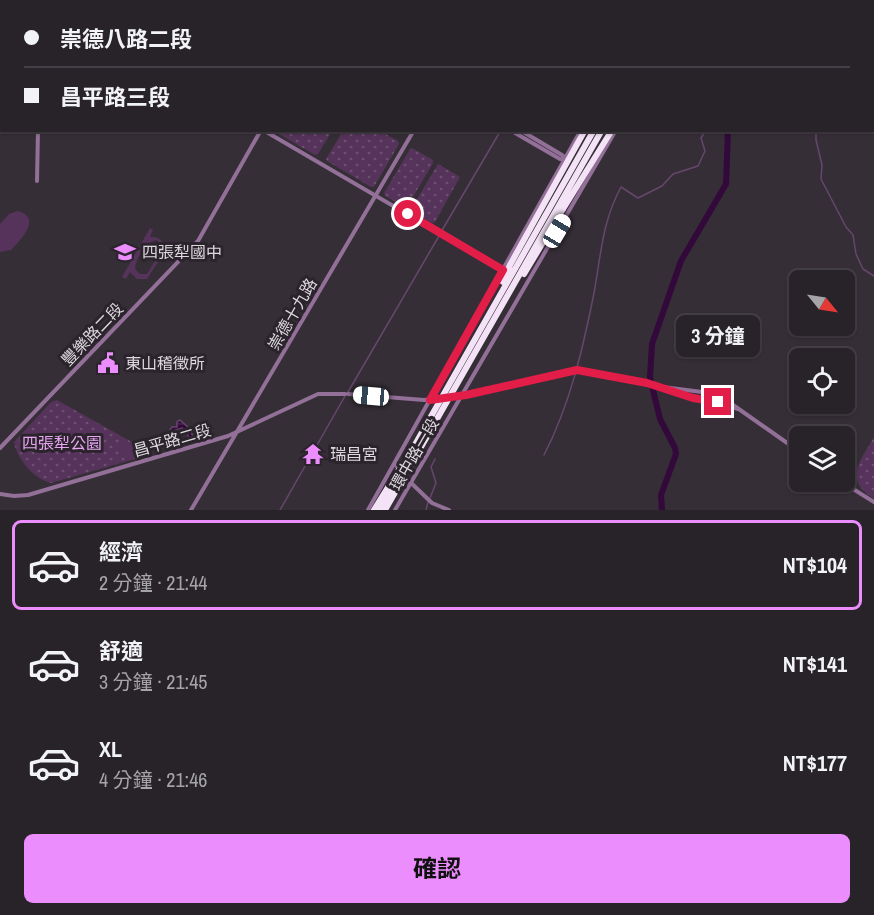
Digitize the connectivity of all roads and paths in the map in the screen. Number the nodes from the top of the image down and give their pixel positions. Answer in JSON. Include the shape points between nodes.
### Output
{"nodes":[{"id":1,"x":38,"y":132,"type":"edge"},
{"id":2,"x":261,"y":132,"type":"edge"},
{"id":3,"x":265,"y":132,"type":"edge"},
{"id":4,"x":413,"y":132,"type":"edge"},
{"id":5,"x":513,"y":132,"type":"edge"},
{"id":6,"x":524,"y":132,"type":"edge"},
{"id":7,"x":586,"y":132,"type":"edge"},
{"id":8,"x":587,"y":132,"type":"edge"},
{"id":9,"x":587,"y":132,"type":"edge"},
{"id":10,"x":603,"y":132,"type":"edge"},
{"id":11,"x":603,"y":132,"type":"edge"},
{"id":12,"x":613,"y":132,"type":"edge"},
{"id":13,"x":613,"y":132,"type":"edge"},
{"id":14,"x":565,"y":159,"type":"junction"},
{"id":15,"x":591,"y":174,"type":"junction"},
{"id":16,"x":37,"y":181,"type":"dead end"},
{"id":17,"x":376,"y":196,"type":"junction"},
{"id":18,"x":564,"y":209,"type":"junction"},
{"id":19,"x":503,"y":270,"type":"junction"},
{"id":20,"x":527,"y":283,"type":"junction"},
{"id":21,"x":493,"y":313,"type":"junction"},
{"id":22,"x":659,"y":387,"type":"junction"},
{"id":23,"x":462,"y":396,"type":"junction"},
{"id":24,"x":430,"y":400,"type":"junction"},
{"id":25,"x":738,"y":409,"type":"junction"},
{"id":26,"x":237,"y":432,"type":"junction"},
{"id":27,"x":789,"y":444,"type":"edge"},
{"id":28,"x":0,"y":448,"type":"edge"},
{"id":29,"x":412,"y":450,"type":"junction"},
{"id":30,"x":395,"y":464,"type":"junction"},
{"id":31,"x":412,"y":482,"type":"junction"},
{"id":32,"x":855,"y":490,"type":"edge"},
{"id":33,"x":0,"y":494,"type":"edge"},
{"id":34,"x":874,"y":502,"type":"edge"},
{"id":35,"x":191,"y":510,"type":"edge"},
{"id":36,"x":368,"y":510,"type":"edge"},
{"id":37,"x":374,"y":510,"type":"edge"},
{"id":38,"x":380,"y":510,"type":"edge"},
{"id":39,"x":387,"y":510,"type":"edge"},
{"id":40,"x":395,"y":510,"type":"edge"},
{"id":41,"x":449,"y":510,"type":"edge"}],
"edges":[{"from":1,"to":16,"type":"street"},
{"from":2,"to":28,"type":"street","name":"豐樂路二段","via":[[201,236]]},
{"from":3,"to":17,"type":"street"},
{"from":4,"to":17,"type":"street","name":"崇德十九路"},
{"from":5,"to":14,"type":"street"},
{"from":6,"to":14,"type":"street"},
{"from":7,"to":14,"type":"street","name":"環中路一段"},
{"from":8,"to":21,"type":"highway","bridge":true,"via":[[510,265]]},
{"from":9,"to":21,"type":"highway","bridge":true},
{"from":10,"to":21,"type":"highway","bridge":true},
{"from":11,"to":18,"type":"highway","bridge":true},
{"from":12,"to":18,"type":"highway","bridge":true},
{"from":13,"to":15,"type":"street","name":"環中路一段"},
{"from":14,"to":15,"type":"street"},
{"from":14,"to":19,"type":"street","name":"環中路一段"},
{"from":15,"to":20,"type":"street","name":"環中路一段"},
{"from":17,"to":19,"type":"street"},
{"from":17,"to":26,"type":"street","name":"崇德十九路"},
{"from":18,"to":21,"type":"highway","bridge":true,"via":[[524,274]]},
{"from":19,"to":20,"type":"street"},
{"from":19,"to":24,"type":"street","name":"環中路一段"},
{"from":20,"to":23,"type":"street","name":"環中路一段"},
{"from":21,"to":29,"type":"highway","bridge":true},
{"from":21,"to":39,"type":"highway","bridge":true},
{"from":22,"to":23,"type":"street","name":"昌平路二段","via":[[575,371]]},
{"from":22,"to":25,"type":"street"},
{"from":22,"to":25,"type":"street","via":[[702,392],[726,400]]},
{"from":23,"to":24,"type":"street","name":"昌平路二段"},
{"from":23,"to":31,"type":"street","name":"環中路一段"},
{"from":24,"to":26,"type":"street","name":"昌平路二段","via":[[318,394]]},
{"from":24,"to":30,"type":"street","name":"環中路一段"},
{"from":25,"to":27,"type":"street"},
{"from":26,"to":33,"type":"street","name":"昌平路二段","via":[[28,495]]},
{"from":26,"to":35,"type":"street","name":"崇德十九路"},
{"from":29,"to":37,"type":"highway","bridge":true},
{"from":29,"to":38,"type":"highway","bridge":true},
{"from":30,"to":31,"type":"street"},
{"from":30,"to":36,"type":"street","name":"環中路一段"},
{"from":31,"to":40,"type":"street","name":"環中路一段"},
{"from":31,"to":41,"type":"street","via":[[432,503]]},
{"from":32,"to":34,"type":"street"}]}
